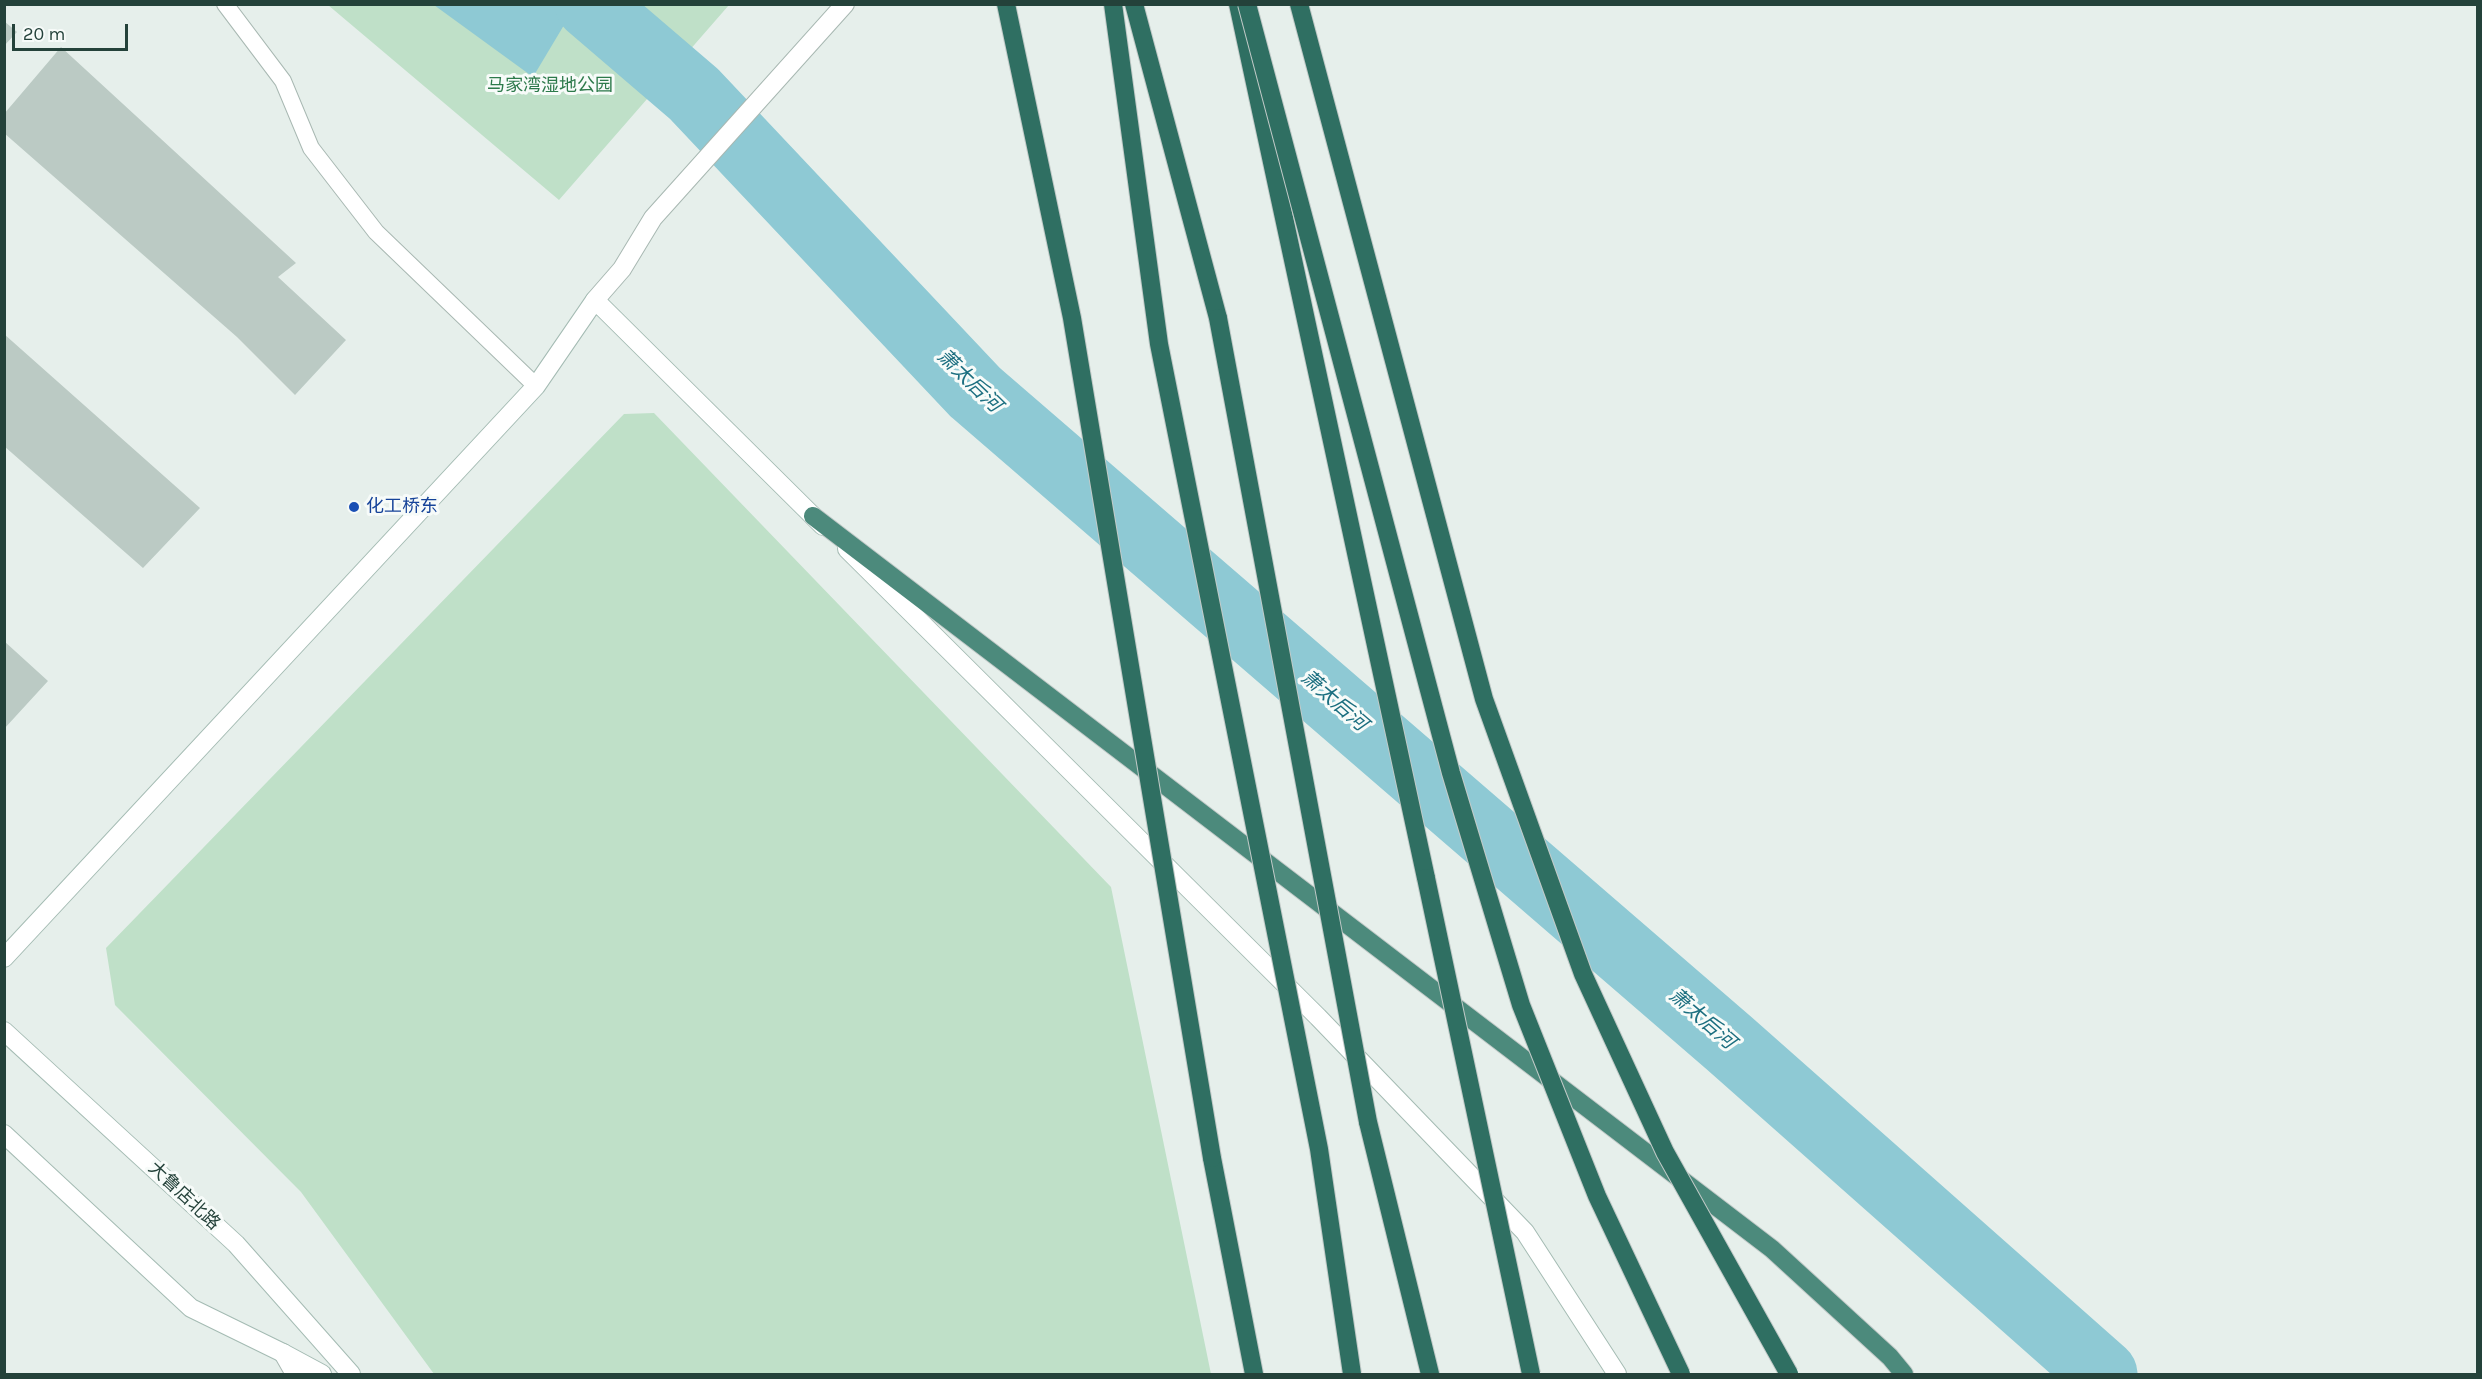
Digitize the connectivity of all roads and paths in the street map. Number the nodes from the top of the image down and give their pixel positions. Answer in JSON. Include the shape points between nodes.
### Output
{"nodes":[{"id":1,"x":225,"y":4,"type":"edge"},
{"id":2,"x":1006,"y":4,"type":"edge"},
{"id":3,"x":1113,"y":4,"type":"edge"},
{"id":4,"x":1134,"y":4,"type":"edge"},
{"id":5,"x":1238,"y":4,"type":"edge"},
{"id":6,"x":1247,"y":4,"type":"edge"},
{"id":7,"x":1299,"y":4,"type":"edge"},
{"id":8,"x":841,"y":6,"type":"edge"},
{"id":9,"x":595,"y":300,"type":"junction"},
{"id":10,"x":536,"y":386,"type":"junction"},
{"id":11,"x":813,"y":516,"type":"junction"},
{"id":12,"x":4,"y":958,"type":"edge"},
{"id":13,"x":4,"y":1031,"type":"edge"},
{"id":14,"x":4,"y":1134,"type":"edge"},
{"id":15,"x":283,"y":1353,"type":"junction"},
{"id":16,"x":295,"y":1374,"type":"edge"},
{"id":17,"x":322,"y":1374,"type":"edge"},
{"id":18,"x":351,"y":1374,"type":"edge"},
{"id":19,"x":1254,"y":1374,"type":"edge"},
{"id":20,"x":1352,"y":1374,"type":"edge"},
{"id":21,"x":1430,"y":1374,"type":"edge"},
{"id":22,"x":1531,"y":1374,"type":"edge"},
{"id":23,"x":1617,"y":1374,"type":"edge"},
{"id":24,"x":1681,"y":1374,"type":"edge"},
{"id":25,"x":1789,"y":1374,"type":"edge"},
{"id":26,"x":1904,"y":1374,"type":"edge"}],
"edges":[{"from":1,"to":10,"type":"lane","via":[[283,81],[311,148],[376,232]]},
{"from":2,"to":19,"type":"highway","bridge":true,"via":[[1072,318],[1212,1158]]},
{"from":3,"to":20,"type":"highway","bridge":true,"via":[[1159,344],[1319,1149]]},
{"from":4,"to":21,"type":"highway","bridge":true,"via":[[1218,318],[1368,1122]]},
{"from":5,"to":22,"type":"highway","bridge":true},
{"from":6,"to":24,"type":"highway","bridge":true,"via":[[1451,773],[1521,1005],[1598,1196]]},
{"from":7,"to":25,"type":"highway","bridge":true,"via":[[1484,699],[1583,974],[1665,1152]]},
{"from":8,"to":9,"type":"main road","via":[[653,218],[622,268]]},
{"from":9,"to":10,"type":"main road"},
{"from":9,"to":11,"type":"main road"},
{"from":10,"to":12,"type":"main road"},
{"from":11,"to":23,"type":"main road","via":[[1318,1017],[1525,1232]]},
{"from":11,"to":26,"type":"highway","via":[[1772,1249]]},
{"from":13,"to":18,"type":"main road","name":"大鲁店北路","via":[[236,1244]]},
{"from":14,"to":15,"type":"main road","via":[[191,1308]]},
{"from":15,"to":16,"type":"main road"},
{"from":15,"to":17,"type":"main road"}]}
